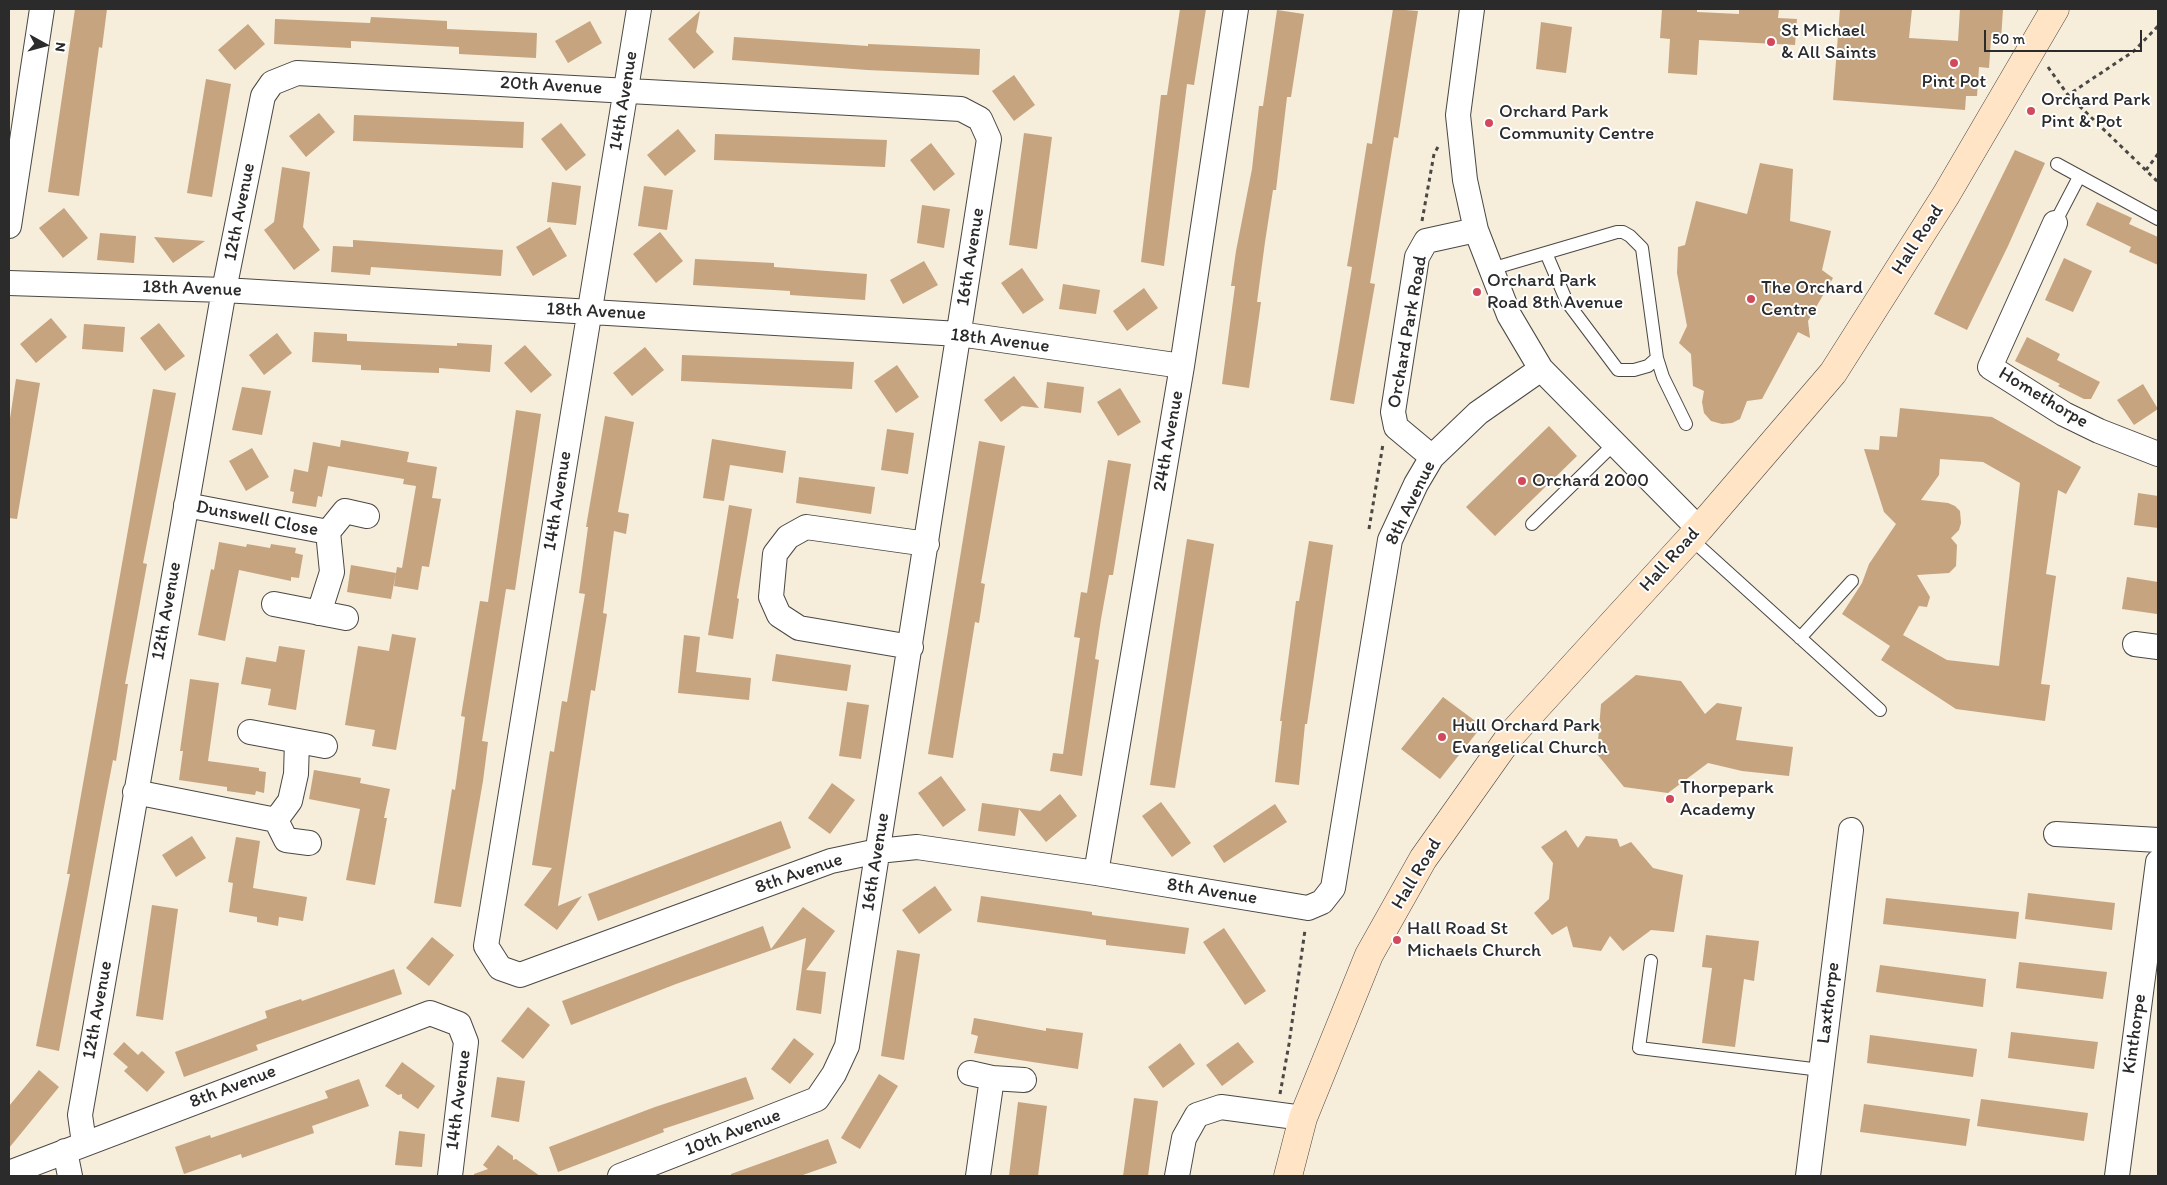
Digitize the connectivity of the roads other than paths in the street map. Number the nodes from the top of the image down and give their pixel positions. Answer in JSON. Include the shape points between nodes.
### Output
{"nodes":[{"id":1,"x":42,"y":9,"type":"edge"},
{"id":2,"x":639,"y":9,"type":"edge"},
{"id":3,"x":1236,"y":9,"type":"edge"},
{"id":4,"x":1472,"y":9,"type":"edge"},
{"id":5,"x":2056,"y":9,"type":"edge"},
{"id":6,"x":272,"y":83,"type":"joint"},
{"id":7,"x":626,"y":90,"type":"junction"},
{"id":8,"x":980,"y":119,"type":"joint"},
{"id":9,"x":2057,"y":164,"type":"dead end"},
{"id":10,"x":2079,"y":177,"type":"junction"},
{"id":11,"x":2158,"y":219,"type":"edge"},
{"id":12,"x":2055,"y":223,"type":"joint"},
{"id":13,"x":9,"y":226,"type":"edge"},
{"id":14,"x":1476,"y":230,"type":"junction"},
{"id":15,"x":1546,"y":253,"type":"junction"},
{"id":16,"x":1491,"y":269,"type":"junction"},
{"id":17,"x":9,"y":283,"type":"edge"},
{"id":18,"x":224,"y":290,"type":"junction"},
{"id":19,"x":589,"y":311,"type":"junction"},
{"id":20,"x":959,"y":334,"type":"junction"},
{"id":21,"x":1657,"y":358,"type":"junction"},
{"id":22,"x":1182,"y":366,"type":"junction"},
{"id":23,"x":1542,"y":369,"type":"junction"},
{"id":24,"x":1686,"y":424,"type":"dead end"},
{"id":25,"x":1614,"y":444,"type":"junction"},
{"id":26,"x":2158,"y":454,"type":"edge"},
{"id":27,"x":1432,"y":457,"type":"junction"},
{"id":28,"x":186,"y":505,"type":"junction"},
{"id":29,"x":367,"y":516,"type":"dead end"},
{"id":30,"x":1532,"y":524,"type":"dead end"},
{"id":31,"x":328,"y":532,"type":"junction"},
{"id":32,"x":1694,"y":534,"type":"junction"},
{"id":33,"x":927,"y":544,"type":"junction"},
{"id":34,"x":1852,"y":581,"type":"dead end"},
{"id":35,"x":274,"y":604,"type":"dead end"},
{"id":36,"x":319,"y":613,"type":"junction"},
{"id":37,"x":346,"y":618,"type":"dead end"},
{"id":38,"x":1800,"y":638,"type":"junction"},
{"id":39,"x":2135,"y":644,"type":"dead end"},
{"id":40,"x":911,"y":647,"type":"junction"},
{"id":41,"x":2158,"y":647,"type":"edge"},
{"id":42,"x":1880,"y":710,"type":"dead end"},
{"id":43,"x":250,"y":732,"type":"dead end"},
{"id":44,"x":297,"y":741,"type":"junction"},
{"id":45,"x":325,"y":746,"type":"dead end"},
{"id":46,"x":135,"y":792,"type":"junction"},
{"id":47,"x":276,"y":820,"type":"junction"},
{"id":48,"x":1851,"y":830,"type":"dead end"},
{"id":49,"x":2056,"y":834,"type":"dead end"},
{"id":50,"x":2158,"y":840,"type":"edge"},
{"id":51,"x":309,"y":843,"type":"dead end"},
{"id":52,"x":878,"y":851,"type":"junction"},
{"id":53,"x":2158,"y":862,"type":"edge"},
{"id":54,"x":1096,"y":873,"type":"junction"},
{"id":55,"x":1651,"y":961,"type":"dead end"},
{"id":56,"x":520,"y":975,"type":"joint"},
{"id":57,"x":459,"y":1024,"type":"joint"},
{"id":58,"x":1821,"y":1070,"type":"junction"},
{"id":59,"x":834,"y":1074,"type":"joint"},
{"id":60,"x":1024,"y":1080,"type":"dead end"},
{"id":61,"x":1303,"y":1118,"type":"junction"},
{"id":62,"x":75,"y":1147,"type":"junction"},
{"id":63,"x":9,"y":1173,"type":"edge"},
{"id":64,"x":70,"y":1176,"type":"edge"},
{"id":65,"x":450,"y":1176,"type":"edge"},
{"id":66,"x":620,"y":1176,"type":"edge"},
{"id":67,"x":978,"y":1176,"type":"edge"},
{"id":68,"x":1177,"y":1176,"type":"edge"},
{"id":69,"x":1288,"y":1176,"type":"edge"},
{"id":70,"x":1808,"y":1176,"type":"edge"},
{"id":71,"x":2117,"y":1176,"type":"edge"}],
"edges":[{"from":1,"to":13,"type":"street"},
{"from":2,"to":7,"type":"street","name":"14th Avenue"},
{"from":3,"to":22,"type":"street","name":"24th Avenue"},
{"from":4,"to":14,"type":"street","via":[[1458,116],[1465,180]]},
{"from":5,"to":32,"type":"street","name":"Hall Road","via":[[1946,195],[1833,372]]},
{"from":6,"to":7,"type":"street","name":"20th Avenue","via":[[297,73]]},
{"from":6,"to":18,"type":"street","name":"12th Avenue","via":[[263,96]]},
{"from":7,"to":8,"type":"street","name":"20th Avenue","via":[[961,109]]},
{"from":7,"to":19,"type":"street","name":"14th Avenue"},
{"from":8,"to":20,"type":"street","name":"16th Avenue","via":[[989,139]]},
{"from":9,"to":10,"type":"lane"},
{"from":10,"to":11,"type":"lane"},
{"from":10,"to":12,"type":"lane"},
{"from":12,"to":26,"type":"street","name":"Homethorpe","via":[[1990,367],[2064,414]]},
{"from":14,"to":16,"type":"street"},
{"from":14,"to":27,"type":"street","name":"Orchard Park Road","via":[[1426,241],[1417,257],[1393,412],[1396,428]]},
{"from":15,"to":16,"type":"lane"},
{"from":15,"to":21,"type":"lane","via":[[1567,302],[1618,370],[1648,366]]},
{"from":15,"to":21,"type":"lane","via":[[1616,232],[1630,236],[1642,248]]},
{"from":16,"to":23,"type":"street","via":[[1509,315]]},
{"from":17,"to":18,"type":"street","name":"18th Avenue"},
{"from":18,"to":19,"type":"street","name":"18th Avenue"},
{"from":18,"to":28,"type":"street","name":"12th Avenue"},
{"from":19,"to":20,"type":"street","name":"18th Avenue"},
{"from":19,"to":56,"type":"street","name":"14th Avenue","via":[[486,946],[500,968]]},
{"from":20,"to":22,"type":"street","name":"18th Avenue"},
{"from":20,"to":33,"type":"street","name":"16th Avenue"},
{"from":21,"to":24,"type":"lane","via":[[1662,377]]},
{"from":22,"to":54,"type":"street","name":"24th Avenue"},
{"from":23,"to":25,"type":"street"},
{"from":23,"to":27,"type":"street","name":"8th Avenue","via":[[1478,413]]},
{"from":25,"to":30,"type":"lane"},
{"from":25,"to":32,"type":"street"},
{"from":27,"to":54,"type":"street","name":"8th Avenue","via":[[1390,540],[1332,888],[1322,902],[1308,908]]},
{"from":28,"to":31,"type":"street","name":"Dunswell Close"},
{"from":28,"to":46,"type":"street","name":"12th Avenue"},
{"from":29,"to":31,"type":"street","name":"Dunswell Close","via":[[345,511]]},
{"from":31,"to":36,"type":"street","name":"Dunswell Close","via":[[332,572]]},
{"from":32,"to":38,"type":"lane"},
{"from":32,"to":61,"type":"street","name":"Hall Road","via":[[1511,734],[1423,859],[1369,955]]},
{"from":33,"to":40,"type":"street","name":"16th Avenue"},
{"from":33,"to":40,"type":"street","via":[[806,527],[788,537],[776,554],[771,597],[779,616],[799,628]]},
{"from":34,"to":38,"type":"lane"},
{"from":35,"to":36,"type":"street"},
{"from":36,"to":37,"type":"street"},
{"from":38,"to":42,"type":"lane"},
{"from":39,"to":41,"type":"street"},
{"from":40,"to":52,"type":"street","name":"16th Avenue"},
{"from":43,"to":44,"type":"street"},
{"from":44,"to":45,"type":"street"},
{"from":44,"to":47,"type":"street","via":[[296,774],[290,800]]},
{"from":46,"to":47,"type":"street"},
{"from":46,"to":62,"type":"street","name":"12th Avenue"},
{"from":47,"to":51,"type":"street","via":[[286,840]]},
{"from":48,"to":58,"type":"street","name":"Laxthorpe"},
{"from":49,"to":50,"type":"street"},
{"from":52,"to":54,"type":"street","name":"8th Avenue","via":[[917,847]]},
{"from":52,"to":56,"type":"street","name":"8th Avenue","via":[[831,861]]},
{"from":52,"to":59,"type":"street","name":"16th Avenue","via":[[847,1046]]},
{"from":53,"to":71,"type":"street","name":"Kinthorpe"},
{"from":55,"to":58,"type":"lane","via":[[1639,1048]]},
{"from":57,"to":62,"type":"street","name":"8th Avenue","via":[[430,1013]]},
{"from":57,"to":65,"type":"street","name":"14th Avenue","via":[[466,1042]]},
{"from":58,"to":70,"type":"street","name":"Laxthorpe"},
{"from":59,"to":66,"type":"street","name":"10th Avenue","via":[[817,1100]]},
{"from":60,"to":67,"type":"street","via":[[981,1076]]},
{"from":61,"to":68,"type":"street","via":[[1221,1107],[1197,1115],[1184,1138]]},
{"from":61,"to":69,"type":"street","name":"Hall Road"},
{"from":62,"to":63,"type":"street","name":"8th Avenue"},
{"from":62,"to":64,"type":"street","name":"12th Avenue"}]}
